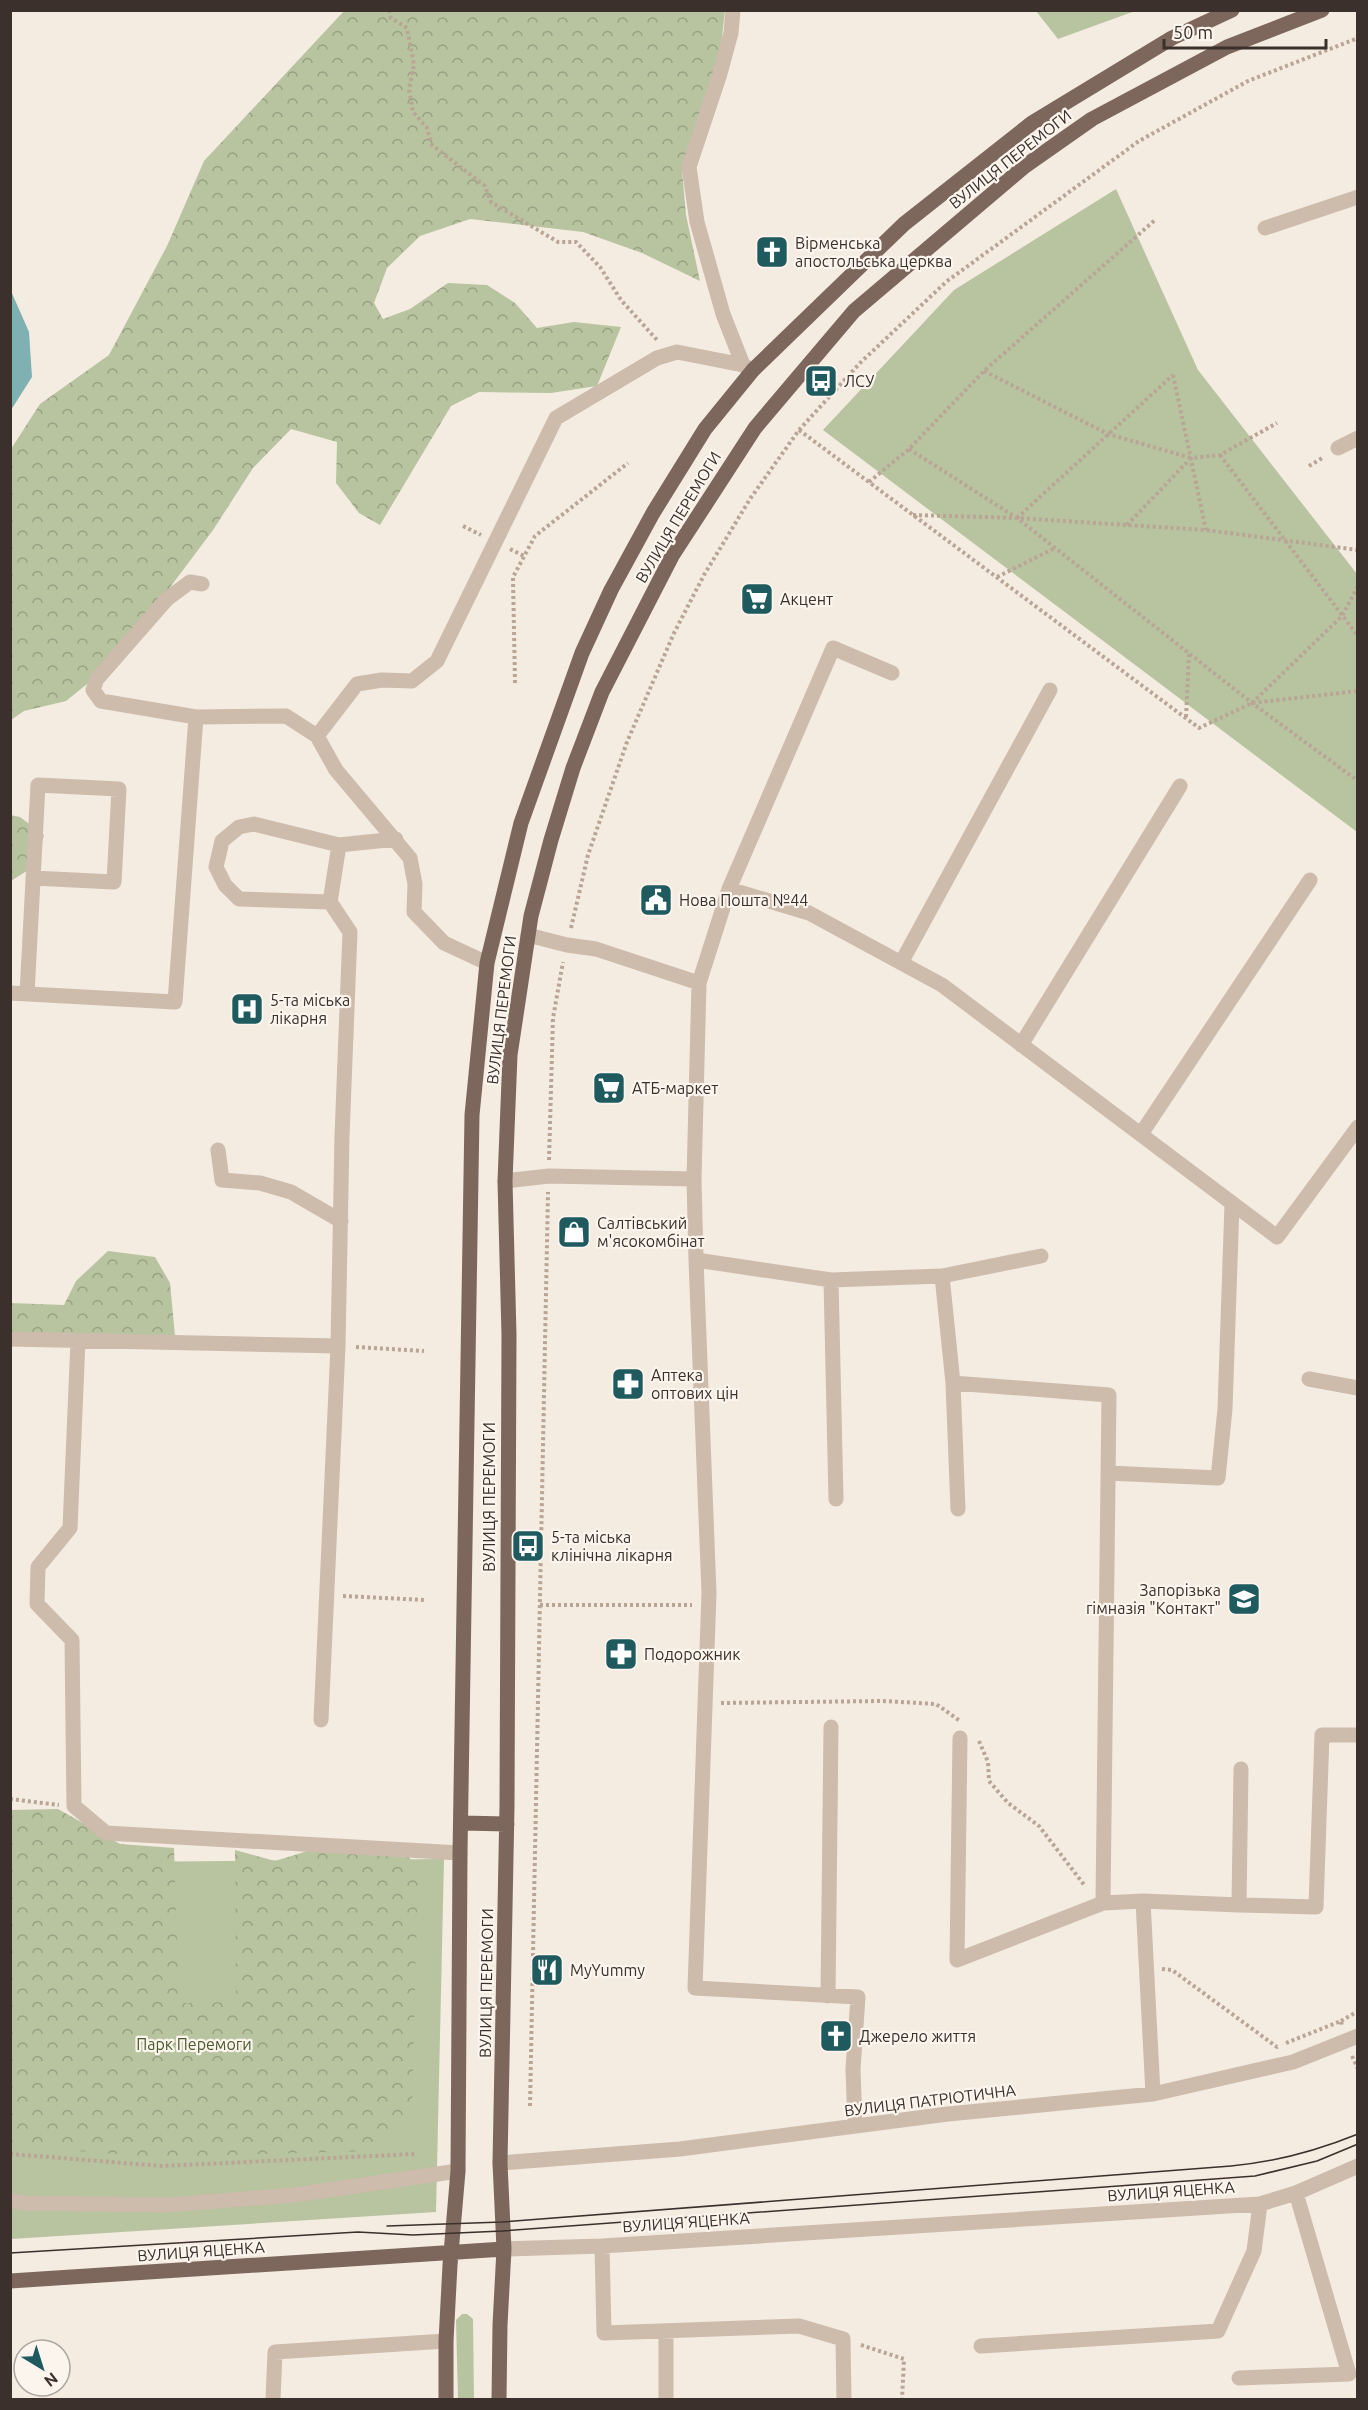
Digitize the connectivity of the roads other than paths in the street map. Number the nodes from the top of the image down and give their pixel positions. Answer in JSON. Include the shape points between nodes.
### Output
{"nodes":[{"id":1,"x":733,"y":10,"type":"edge"},
{"id":2,"x":1232,"y":10,"type":"edge"},
{"id":3,"x":1322,"y":10,"type":"edge"},
{"id":4,"x":1358,"y":197,"type":"edge"},
{"id":5,"x":1265,"y":228,"type":"dead end"},
{"id":6,"x":748,"y":368,"type":"junction"},
{"id":7,"x":1358,"y":438,"type":"edge"},
{"id":8,"x":1338,"y":448,"type":"dead end"},
{"id":9,"x":202,"y":584,"type":"dead end"},
{"id":10,"x":892,"y":672,"type":"dead end"},
{"id":11,"x":1050,"y":690,"type":"dead end"},
{"id":12,"x":196,"y":717,"type":"junction"},
{"id":13,"x":317,"y":736,"type":"junction"},
{"id":14,"x":1180,"y":786,"type":"dead end"},
{"id":15,"x":396,"y":838,"type":"junction"},
{"id":16,"x":339,"y":845,"type":"junction"},
{"id":17,"x":33,"y":878,"type":"junction"},
{"id":18,"x":1310,"y":880,"type":"dead end"},
{"id":19,"x":729,"y":889,"type":"junction"},
{"id":20,"x":330,"y":902,"type":"junction"},
{"id":21,"x":528,"y":935,"type":"junction"},
{"id":22,"x":488,"y":963,"type":"junction"},
{"id":23,"x":902,"y":963,"type":"junction"},
{"id":24,"x":699,"y":982,"type":"junction"},
{"id":25,"x":10,"y":993,"type":"edge"},
{"id":26,"x":27,"y":994,"type":"junction"},
{"id":27,"x":1021,"y":1045,"type":"junction"},
{"id":28,"x":1358,"y":1127,"type":"edge"},
{"id":29,"x":1141,"y":1134,"type":"junction"},
{"id":30,"x":218,"y":1150,"type":"dead end"},
{"id":31,"x":694,"y":1179,"type":"junction"},
{"id":32,"x":505,"y":1181,"type":"junction"},
{"id":33,"x":1232,"y":1204,"type":"junction"},
{"id":34,"x":341,"y":1221,"type":"junction"},
{"id":35,"x":1041,"y":1256,"type":"dead end"},
{"id":36,"x":696,"y":1260,"type":"junction"},
{"id":37,"x":942,"y":1276,"type":"junction"},
{"id":38,"x":831,"y":1280,"type":"junction"},
{"id":39,"x":10,"y":1339,"type":"edge"},
{"id":40,"x":78,"y":1341,"type":"junction"},
{"id":41,"x":338,"y":1346,"type":"junction"},
{"id":42,"x":1309,"y":1379,"type":"dead end"},
{"id":43,"x":952,"y":1383,"type":"junction"},
{"id":44,"x":1358,"y":1388,"type":"edge"},
{"id":45,"x":1108,"y":1473,"type":"junction"},
{"id":46,"x":836,"y":1499,"type":"dead end"},
{"id":47,"x":958,"y":1509,"type":"dead end"},
{"id":48,"x":321,"y":1720,"type":"dead end"},
{"id":49,"x":831,"y":1727,"type":"dead end"},
{"id":50,"x":1358,"y":1735,"type":"edge"},
{"id":51,"x":960,"y":1738,"type":"dead end"},
{"id":52,"x":1241,"y":1769,"type":"dead end"},
{"id":53,"x":462,"y":1823,"type":"junction"},
{"id":54,"x":507,"y":1824,"type":"junction"},
{"id":55,"x":460,"y":1853,"type":"junction"},
{"id":56,"x":1143,"y":1901,"type":"junction"},
{"id":57,"x":1103,"y":1903,"type":"junction"},
{"id":58,"x":1239,"y":1905,"type":"junction"},
{"id":59,"x":828,"y":1996,"type":"junction"},
{"id":60,"x":1358,"y":2036,"type":"edge"},
{"id":61,"x":1153,"y":2094,"type":"junction"},
{"id":62,"x":855,"y":2126,"type":"junction"},
{"id":63,"x":500,"y":2163,"type":"junction"},
{"id":64,"x":1358,"y":2166,"type":"edge"},
{"id":65,"x":458,"y":2171,"type":"junction"},
{"id":66,"x":1296,"y":2193,"type":"junction"},
{"id":67,"x":10,"y":2200,"type":"edge"},
{"id":68,"x":1260,"y":2204,"type":"junction"},
{"id":69,"x":602,"y":2246,"type":"junction"},
{"id":70,"x":504,"y":2249,"type":"junction"},
{"id":71,"x":452,"y":2252,"type":"junction"},
{"id":72,"x":10,"y":2281,"type":"edge"},
{"id":73,"x":666,"y":2331,"type":"junction"},
{"id":74,"x":446,"y":2341,"type":"junction"},
{"id":75,"x":981,"y":2346,"type":"dead end"},
{"id":76,"x":1239,"y":2378,"type":"dead end"},
{"id":77,"x":273,"y":2400,"type":"edge"},
{"id":78,"x":446,"y":2400,"type":"edge"},
{"id":79,"x":499,"y":2400,"type":"edge"},
{"id":80,"x":666,"y":2400,"type":"edge"},
{"id":81,"x":844,"y":2400,"type":"edge"}],
"edges":[{"from":1,"to":6,"type":"street","via":[[719,77],[689,167],[697,222],[723,314]]},
{"from":2,"to":6,"type":"main road","name":"ВУЛИЦЯ ПЕРЕМОГИ","via":[[1172,38],[1032,123],[904,224]]},
{"from":3,"to":21,"type":"main road","name":"ВУЛИЦЯ ПЕРЕМОГИ","via":[[1227,47],[1092,119],[1025,166],[854,311],[755,428],[672,556],[602,692],[573,768]]},
{"from":4,"to":5,"type":"street"},
{"from":6,"to":13,"type":"street","via":[[676,352],[657,358],[556,418],[437,661],[412,681],[357,684]]},
{"from":6,"to":22,"type":"main road","name":"ВУЛИЦЯ ПЕРЕМОГИ","via":[[653,513],[582,653],[520,823]]},
{"from":7,"to":8,"type":"street"},
{"from":9,"to":12,"type":"street","via":[[190,582],[167,599],[97,679],[93,690],[101,701]]},
{"from":10,"to":19,"type":"street","via":[[832,648]]},
{"from":11,"to":23,"type":"street"},
{"from":12,"to":13,"type":"street","via":[[285,716]]},
{"from":12,"to":26,"type":"street","via":[[175,1002]]},
{"from":13,"to":15,"type":"street","via":[[336,770]]},
{"from":14,"to":27,"type":"street"},
{"from":15,"to":16,"type":"street"},
{"from":15,"to":22,"type":"street","via":[[410,858],[415,884],[414,912],[444,943]]},
{"from":16,"to":20,"type":"street"},
{"from":16,"to":20,"type":"street","via":[[254,824],[239,827],[222,841],[216,867],[238,899]]},
{"from":17,"to":17,"type":"street","via":[[38,785],[119,789],[114,882]]},
{"from":17,"to":26,"type":"street"},
{"from":18,"to":29,"type":"street"},
{"from":19,"to":23,"type":"street","via":[[809,913]]},
{"from":19,"to":24,"type":"street"},
{"from":20,"to":34,"type":"street","via":[[350,932]]},
{"from":21,"to":24,"type":"street","via":[[596,949]]},
{"from":21,"to":32,"type":"main road","name":"ВУЛИЦЯ ПЕРЕМОГИ","via":[[510,1055]]},
{"from":22,"to":53,"type":"main road","name":"ВУЛИЦЯ ПЕРЕМОГИ","via":[[472,1115]]},
{"from":23,"to":27,"type":"street","via":[[942,985]]},
{"from":24,"to":31,"type":"street"},
{"from":25,"to":26,"type":"street"},
{"from":27,"to":29,"type":"street"},
{"from":28,"to":33,"type":"street","via":[[1277,1237]]},
{"from":29,"to":33,"type":"street"},
{"from":30,"to":34,"type":"street","via":[[222,1180],[260,1183],[291,1192]]},
{"from":31,"to":32,"type":"street","via":[[549,1176]]},
{"from":31,"to":36,"type":"street"},
{"from":32,"to":54,"type":"main road","name":"ВУЛИЦЯ ПЕРЕМОГИ"},
{"from":33,"to":45,"type":"street","via":[[1225,1409],[1218,1478]]},
{"from":34,"to":41,"type":"street"},
{"from":35,"to":37,"type":"street"},
{"from":36,"to":38,"type":"street"},
{"from":36,"to":59,"type":"street","via":[[709,1605],[695,1988]]},
{"from":37,"to":38,"type":"street"},
{"from":37,"to":43,"type":"street"},
{"from":38,"to":46,"type":"street"},
{"from":39,"to":40,"type":"street"},
{"from":40,"to":41,"type":"street"},
{"from":40,"to":55,"type":"street","via":[[70,1528],[38,1567],[37,1604],[72,1640],[74,1806],[106,1833]]},
{"from":41,"to":48,"type":"street"},
{"from":42,"to":44,"type":"street"},
{"from":43,"to":45,"type":"street","via":[[1109,1395]]},
{"from":43,"to":47,"type":"street"},
{"from":45,"to":57,"type":"street"},
{"from":49,"to":59,"type":"street"},
{"from":50,"to":58,"type":"street","via":[[1322,1735],[1316,1907]]},
{"from":51,"to":57,"type":"street","via":[[957,1960]]},
{"from":52,"to":58,"type":"street"},
{"from":53,"to":54,"type":"main road"},
{"from":53,"to":55,"type":"main road","name":"ВУЛИЦЯ ПЕРЕМОГИ"},
{"from":54,"to":63,"type":"main road","name":"ВУЛИЦЯ ПЕРЕМОГИ"},
{"from":55,"to":65,"type":"main road","name":"ВУЛИЦЯ ПЕРЕМОГИ"},
{"from":56,"to":57,"type":"street"},
{"from":56,"to":58,"type":"street"},
{"from":56,"to":61,"type":"street"},
{"from":59,"to":62,"type":"street","via":[[858,1997],[853,2069]]},
{"from":60,"to":61,"type":"street","name":"ВУЛИЦЯ ПАТРІОТИЧНА","via":[[1293,2062]]},
{"from":61,"to":62,"type":"street","name":"ВУЛИЦЯ ПАТРІОТИЧНА"},
{"from":62,"to":63,"type":"street","name":"ВУЛИЦЯ ПАТРІОТИЧНА","via":[[680,2148]]},
{"from":63,"to":70,"type":"main road","name":"ВУЛИЦЯ ПЕРЕМОГИ"},
{"from":64,"to":66,"type":"street","name":"ВУЛИЦЯ ЯЦЕНКА"},
{"from":65,"to":67,"type":"street","via":[[294,2195],[167,2205],[23,2204]]},
{"from":65,"to":71,"type":"main road","name":"ВУЛИЦЯ ПЕРЕМОГИ"},
{"from":66,"to":68,"type":"street","name":"ВУЛИЦЯ ЯЦЕНКА"},
{"from":66,"to":76,"type":"street","via":[[1349,2374]]},
{"from":68,"to":69,"type":"street","name":"ВУЛИЦЯ ЯЦЕНКА"},
{"from":68,"to":75,"type":"street","via":[[1254,2251],[1218,2331]]},
{"from":69,"to":70,"type":"street","name":"ВУЛИЦЯ ЯЦЕНКА"},
{"from":69,"to":73,"type":"street","via":[[604,2333]]},
{"from":70,"to":71,"type":"main road","name":"ВУЛИЦЯ ЯЦЕНКА"},
{"from":70,"to":79,"type":"main road","name":"ВУЛИЦЯ ПЕРЕМОГИ"},
{"from":71,"to":72,"type":"main road","name":"ВУЛИЦЯ ЯЦЕНКА"},
{"from":71,"to":74,"type":"main road","name":"ВУЛИЦЯ ПЕРЕМОГИ"},
{"from":73,"to":80,"type":"street"},
{"from":73,"to":81,"type":"street","via":[[799,2326],[843,2340]]},
{"from":74,"to":77,"type":"street","via":[[276,2352]]},
{"from":74,"to":78,"type":"main road","name":"ВУЛИЦЯ ПЕРЕМОГИ"}]}
